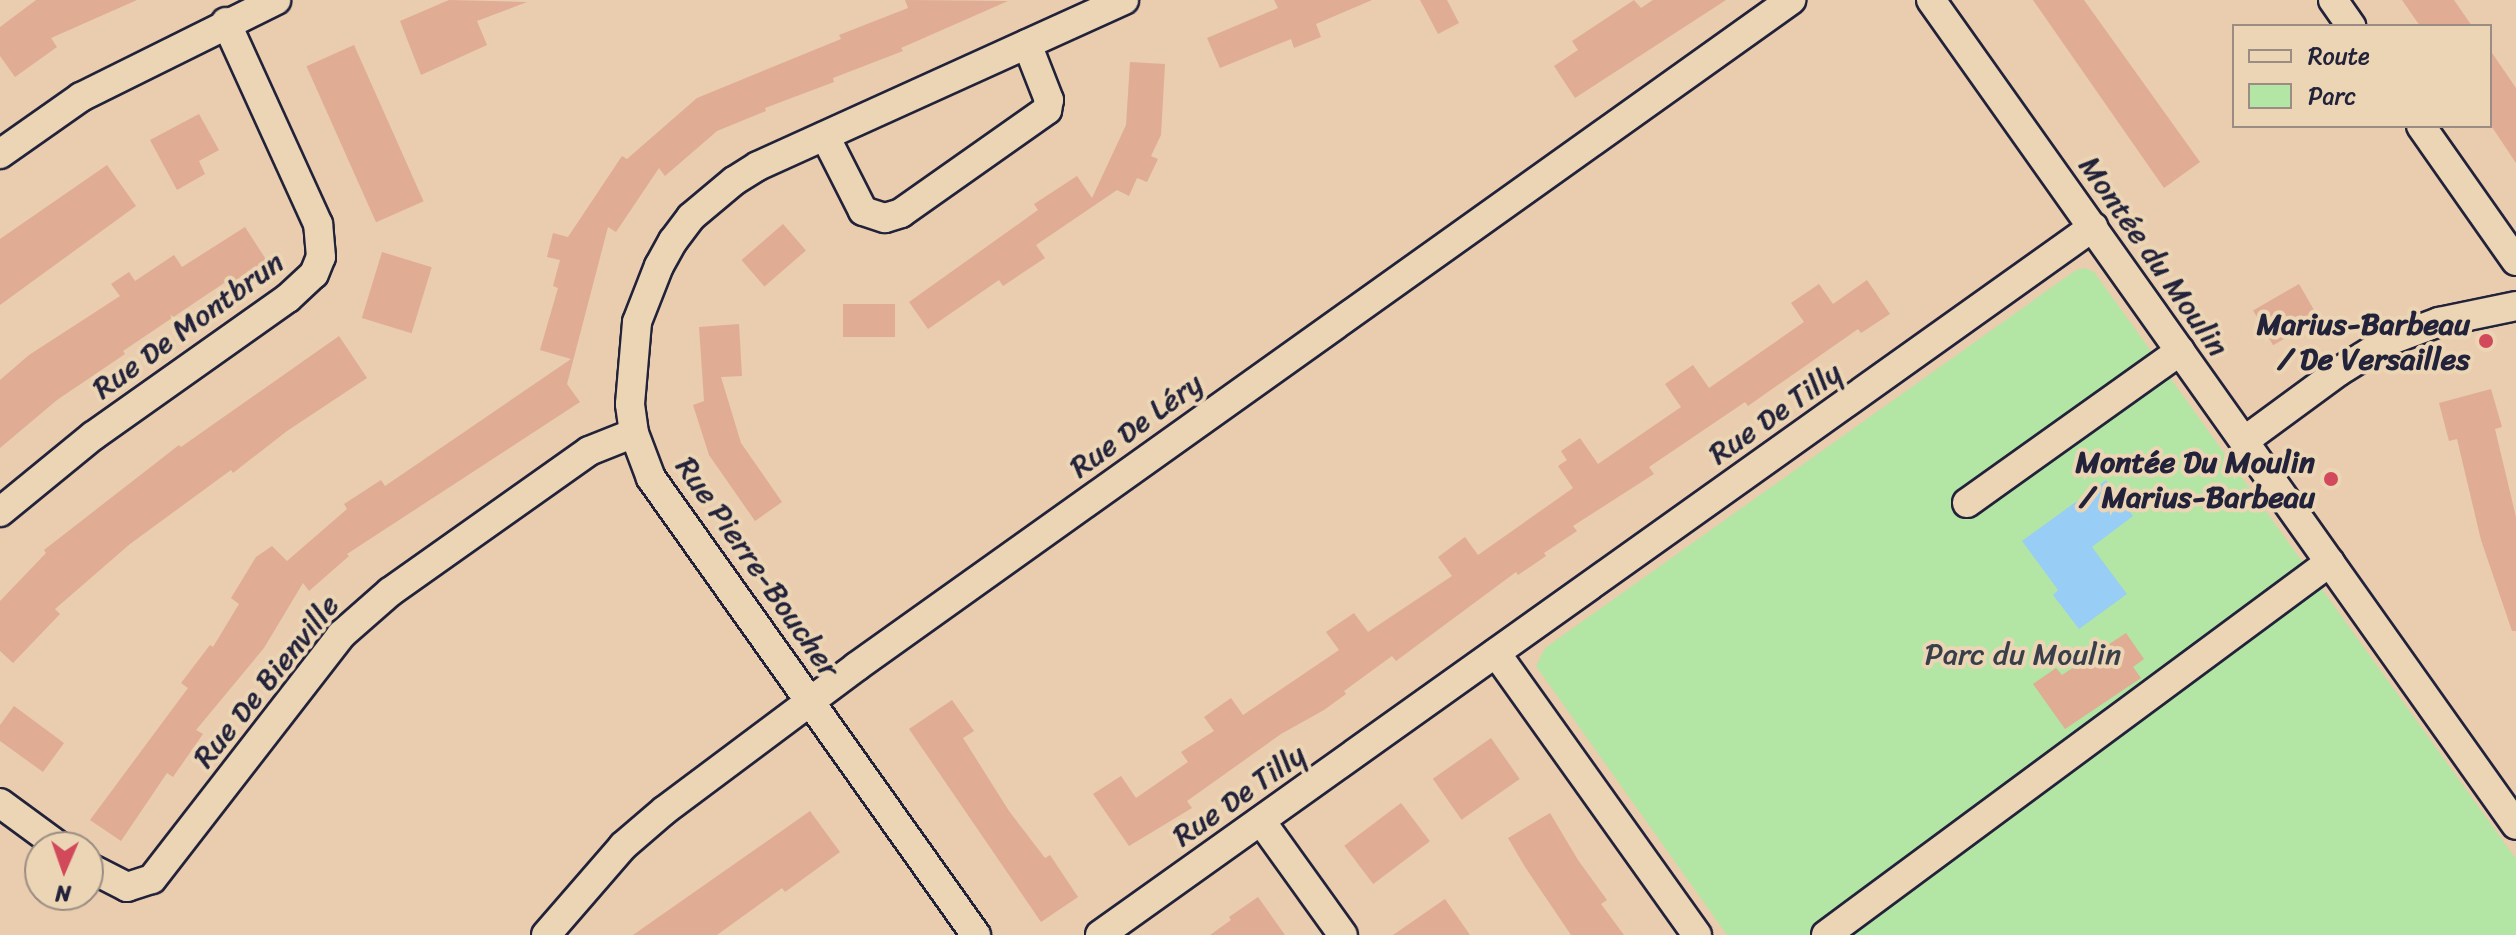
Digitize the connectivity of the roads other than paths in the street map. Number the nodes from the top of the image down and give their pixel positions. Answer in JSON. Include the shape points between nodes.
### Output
{"nodes":[{"id":1,"x":276,"y":0,"type":"edge"},
{"id":2,"x":1124,"y":0,"type":"edge"},
{"id":3,"x":1791,"y":0,"type":"edge"},
{"id":4,"x":1931,"y":0,"type":"edge"},
{"id":5,"x":2333,"y":0,"type":"edge"},
{"id":6,"x":226,"y":22,"type":"junction"},
{"id":7,"x":2350,"y":24,"type":"edge"},
{"id":8,"x":1027,"y":44,"type":"junction"},
{"id":9,"x":2422,"y":128,"type":"edge"},
{"id":10,"x":825,"y":136,"type":"junction"},
{"id":11,"x":0,"y":154,"type":"edge"},
{"id":12,"x":2093,"y":227,"type":"junction"},
{"id":13,"x":2516,"y":261,"type":"edge"},
{"id":14,"x":2516,"y":306,"type":"edge"},
{"id":15,"x":2180,"y":351,"type":"junction"},
{"id":16,"x":634,"y":433,"type":"junction"},
{"id":17,"x":2244,"y":441,"type":"junction"},
{"id":18,"x":1967,"y":503,"type":"dead end"},
{"id":19,"x":0,"y":512,"type":"edge"},
{"id":20,"x":2330,"y":562,"type":"junction"},
{"id":21,"x":1496,"y":653,"type":"junction"},
{"id":22,"x":810,"y":703,"type":"junction"},
{"id":23,"x":0,"y":803,"type":"edge"},
{"id":24,"x":1261,"y":821,"type":"junction"},
{"id":25,"x":2516,"y":825,"type":"edge"},
{"id":26,"x":38,"y":831,"type":"edge"},
{"id":27,"x":104,"y":875,"type":"edge"},
{"id":28,"x":546,"y":935,"type":"edge"},
{"id":29,"x":976,"y":935,"type":"edge"},
{"id":30,"x":1100,"y":935,"type":"edge"},
{"id":31,"x":1343,"y":935,"type":"edge"},
{"id":32,"x":1697,"y":935,"type":"edge"},
{"id":33,"x":1826,"y":935,"type":"edge"}],
"edges":[{"from":1,"to":6,"type":"street"},
{"from":2,"to":8,"type":"street","name":"Rue Pierre-Boucher"},
{"from":3,"to":22,"type":"street","name":"Rue De Léry"},
{"from":4,"to":12,"type":"street","name":"Montée du Moulin"},
{"from":5,"to":7,"type":"street"},
{"from":6,"to":11,"type":"street","via":[[81,97]]},
{"from":6,"to":19,"type":"street","name":"Rue De Montbrun","via":[[318,224],[321,257],[314,274],[93,436]]},
{"from":8,"to":10,"type":"street","name":"Rue Pierre-Boucher"},
{"from":8,"to":10,"type":"street","via":[[1049,100],[1047,110],[901,213],[885,218],[863,211]]},
{"from":9,"to":13,"type":"street"},
{"from":10,"to":16,"type":"street","name":"Rue Pierre-Boucher","via":[[734,181],[691,217],[673,241],[637,322],[631,378]]},
{"from":12,"to":15,"type":"street","name":"Montée du Moulin"},
{"from":12,"to":21,"type":"street","name":"Rue De Tilly"},
{"from":14,"to":17,"type":"street","via":[[2439,322],[2386,342]]},
{"from":15,"to":17,"type":"street","name":"Montée du Moulin"},
{"from":15,"to":18,"type":"street"},
{"from":16,"to":22,"type":"street","name":"Rue Pierre-Boucher","via":[[651,478]]},
{"from":16,"to":27,"type":"street","name":"Rue De Bienville","via":[[589,451],[390,592],[341,635],[152,879],[127,887]]},
{"from":17,"to":20,"type":"street","name":"Montée du Moulin"},
{"from":20,"to":25,"type":"street","name":"Montée du Moulin"},
{"from":20,"to":33,"type":"street"},
{"from":21,"to":24,"type":"street","name":"Rue De Tilly"},
{"from":21,"to":32,"type":"street"},
{"from":22,"to":28,"type":"street","name":"Rue De Léry","via":[[623,846]]},
{"from":22,"to":29,"type":"street","name":"Rue Pierre-Boucher"},
{"from":23,"to":26,"type":"street"},
{"from":24,"to":30,"type":"street","name":"Rue De Tilly"},
{"from":24,"to":31,"type":"street"}]}
